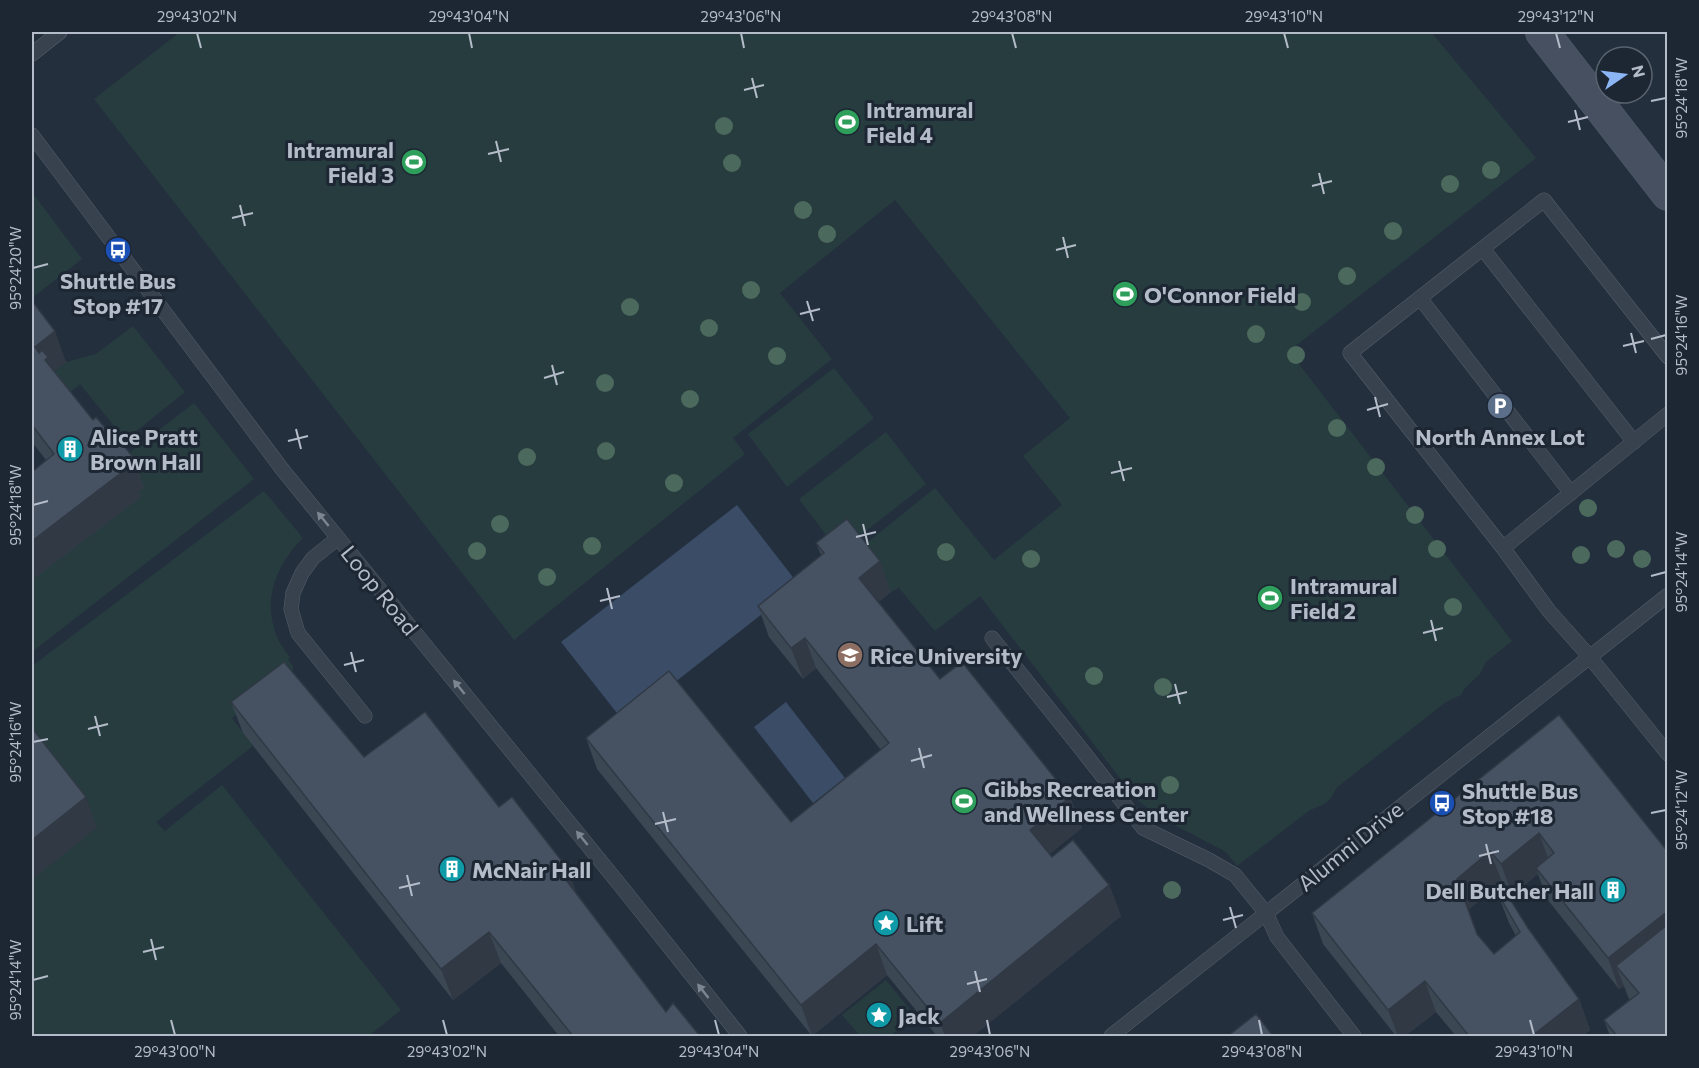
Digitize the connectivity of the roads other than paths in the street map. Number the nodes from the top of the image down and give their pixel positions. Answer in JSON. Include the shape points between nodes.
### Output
{"nodes":[{"id":1,"x":60,"y":32,"type":"edge"},
{"id":2,"x":1542,"y":32,"type":"edge"},
{"id":3,"x":32,"y":54,"type":"edge"},
{"id":4,"x":32,"y":135,"type":"edge"},
{"id":5,"x":1668,"y":194,"type":"edge"},
{"id":6,"x":1483,"y":249,"type":"junction"},
{"id":7,"x":1420,"y":298,"type":"junction"},
{"id":8,"x":1668,"y":357,"type":"edge"},
{"id":9,"x":1668,"y":414,"type":"edge"},
{"id":10,"x":1634,"y":442,"type":"junction"},
{"id":11,"x":1570,"y":493,"type":"junction"},
{"id":12,"x":338,"y":538,"type":"junction"},
{"id":13,"x":1503,"y":548,"type":"junction"},
{"id":14,"x":1668,"y":595,"type":"edge"},
{"id":15,"x":992,"y":638,"type":"dead end"},
{"id":16,"x":1589,"y":656,"type":"junction"},
{"id":17,"x":365,"y":716,"type":"dead end"},
{"id":18,"x":1668,"y":754,"type":"edge"},
{"id":19,"x":1266,"y":913,"type":"junction"},
{"id":20,"x":740,"y":1036,"type":"edge"},
{"id":21,"x":1111,"y":1036,"type":"edge"},
{"id":22,"x":1354,"y":1036,"type":"edge"}],
"edges":[{"from":1,"to":3,"type":"lane"},
{"from":2,"to":5,"type":"main road"},
{"from":12,"to":4,"type":"lane","name":"Loop Road","one_way":true},
{"from":6,"to":7,"type":"lane"},
{"from":6,"to":8,"type":"lane","via":[[1544,200]]},
{"from":6,"to":10,"type":"lane"},
{"from":7,"to":11,"type":"lane"},
{"from":7,"to":13,"type":"lane","via":[[1350,353]]},
{"from":9,"to":10,"type":"lane"},
{"from":10,"to":11,"type":"lane"},
{"from":11,"to":13,"type":"lane"},
{"from":12,"to":17,"type":"lane","via":[[313,558],[302,573],[291,609],[298,633]]},
{"from":20,"to":12,"type":"lane","name":"Loop Road","one_way":true},
{"from":13,"to":16,"type":"lane"},
{"from":14,"to":16,"type":"lane","name":"Alumni Drive"},
{"from":15,"to":19,"type":"lane","via":[[1143,828],[1235,875]]},
{"from":16,"to":18,"type":"lane"},
{"from":16,"to":19,"type":"lane","name":"Alumni Drive"},
{"from":19,"to":21,"type":"lane","name":"Alumni Drive"},
{"from":19,"to":22,"type":"lane","via":[[1277,937]]}]}
